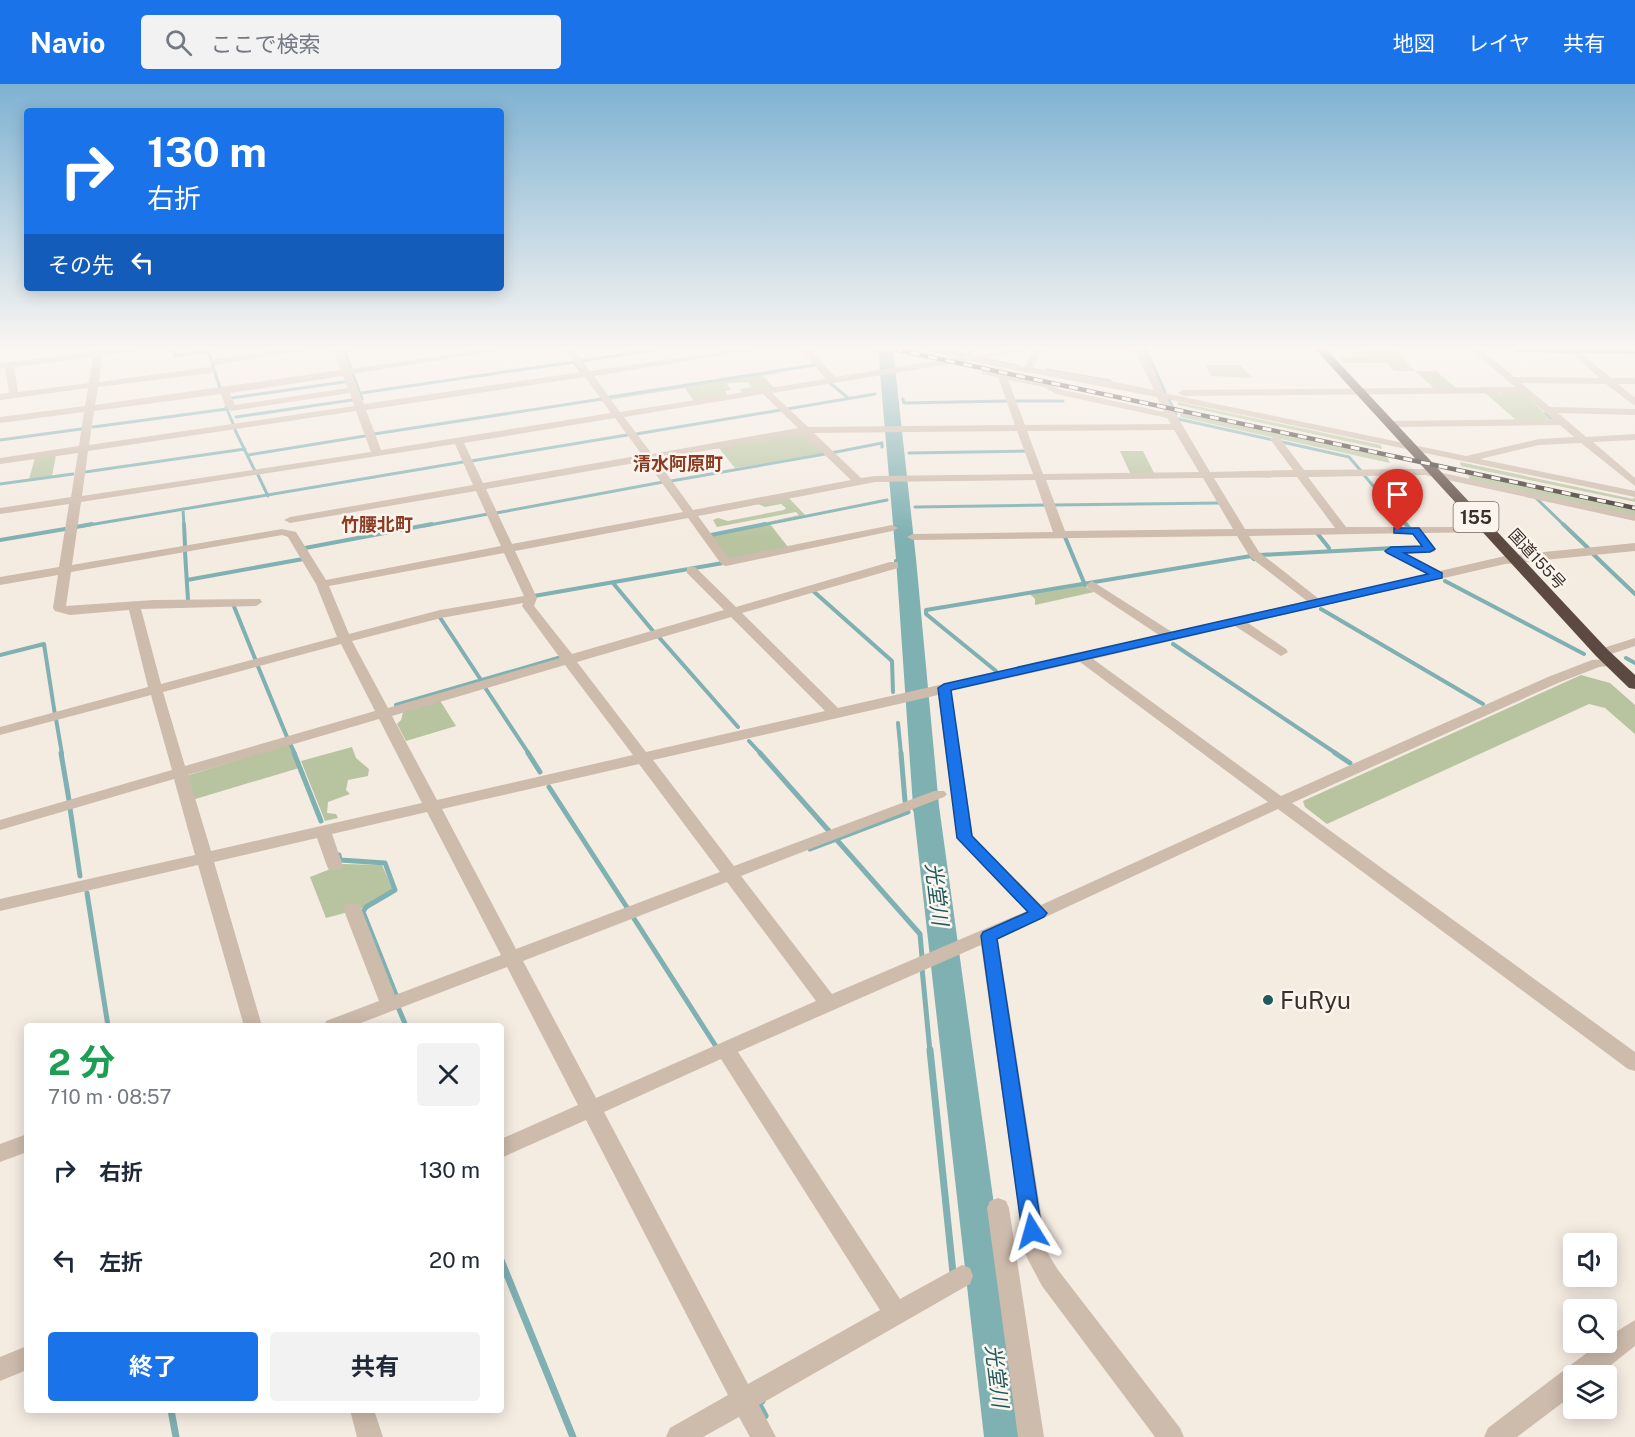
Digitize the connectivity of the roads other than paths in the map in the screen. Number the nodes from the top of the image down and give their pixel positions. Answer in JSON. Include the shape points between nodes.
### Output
{"nodes":[{"id":1,"x":59,"y":412,"type":"edge"},
{"id":2,"x":89,"y":412,"type":"edge"},
{"id":3,"x":339,"y":412,"type":"edge"},
{"id":4,"x":361,"y":412,"type":"edge"},
{"id":5,"x":615,"y":412,"type":"edge"},
{"id":6,"x":635,"y":412,"type":"edge"},
{"id":7,"x":787,"y":412,"type":"edge"},
{"id":8,"x":1016,"y":412,"type":"edge"},
{"id":9,"x":1141,"y":412,"type":"edge"},
{"id":10,"x":1169,"y":412,"type":"edge"},
{"id":11,"x":1245,"y":412,"type":"edge"},
{"id":12,"x":1378,"y":412,"type":"edge"},
{"id":13,"x":1549,"y":412,"type":"edge"},
{"id":14,"x":617,"y":415,"type":"junction"},
{"id":15,"x":0,"y":420,"type":"edge"},
{"id":16,"x":1174,"y":421,"type":"junction"},
{"id":17,"x":1561,"y":422,"type":"junction"},
{"id":18,"x":1390,"y":424,"type":"junction"},
{"id":19,"x":1021,"y":428,"type":"junction"},
{"id":20,"x":806,"y":430,"type":"junction"},
{"id":21,"x":1635,"y":437,"type":"edge"},
{"id":22,"x":1275,"y":439,"type":"dead end"},
{"id":23,"x":1580,"y":439,"type":"junction"},
{"id":24,"x":458,"y":440,"type":"junction"},
{"id":25,"x":1414,"y":448,"type":"junction"},
{"id":26,"x":84,"y":450,"type":"junction"},
{"id":27,"x":377,"y":453,"type":"junction"},
{"id":28,"x":649,"y":458,"type":"junction"},
{"id":29,"x":1467,"y":459,"type":"junction"},
{"id":30,"x":0,"y":461,"type":"edge"},
{"id":31,"x":1301,"y":474,"type":"junction"},
{"id":32,"x":1206,"y":475,"type":"junction"},
{"id":33,"x":1439,"y":476,"type":"junction"},
{"id":34,"x":1039,"y":477,"type":"junction"},
{"id":35,"x":859,"y":482,"type":"junction"},
{"id":36,"x":1635,"y":483,"type":"edge"},
{"id":37,"x":479,"y":487,"type":"junction"},
{"id":38,"x":1635,"y":494,"type":"edge"},
{"id":39,"x":76,"y":499,"type":"junction"},
{"id":40,"x":0,"y":511,"type":"edge"},
{"id":41,"x":691,"y":514,"type":"junction"},
{"id":42,"x":1635,"y":518,"type":"edge"},
{"id":43,"x":290,"y":520,"type":"dead end"},
{"id":44,"x":892,"y":528,"type":"dead end"},
{"id":45,"x":1487,"y":529,"type":"junction"},
{"id":46,"x":1343,"y":531,"type":"junction"},
{"id":47,"x":1416,"y":531,"type":"junction"},
{"id":48,"x":1241,"y":532,"type":"junction"},
{"id":49,"x":1060,"y":534,"type":"junction"},
{"id":50,"x":913,"y":537,"type":"dead end"},
{"id":51,"x":1635,"y":547,"type":"edge"},
{"id":52,"x":508,"y":549,"type":"junction"},
{"id":53,"x":1514,"y":558,"type":"junction"},
{"id":54,"x":894,"y":564,"type":"dead end"},
{"id":55,"x":64,"y":570,"type":"junction"},
{"id":56,"x":692,"y":570,"type":"dead end"},
{"id":57,"x":1438,"y":575,"type":"junction"},
{"id":58,"x":0,"y":581,"type":"edge"},
{"id":59,"x":322,"y":584,"type":"junction"},
{"id":60,"x":1092,"y":585,"type":"dead end"},
{"id":61,"x":531,"y":598,"type":"junction"},
{"id":62,"x":256,"y":602,"type":"dead end"},
{"id":63,"x":1317,"y":603,"type":"junction"},
{"id":64,"x":134,"y":605,"type":"junction"},
{"id":65,"x":733,"y":611,"type":"junction"},
{"id":66,"x":1237,"y":621,"type":"junction"},
{"id":67,"x":1170,"y":636,"type":"junction"},
{"id":68,"x":345,"y":640,"type":"junction"},
{"id":69,"x":1635,"y":642,"type":"edge"},
{"id":70,"x":1281,"y":652,"type":"dead end"},
{"id":71,"x":1082,"y":657,"type":"junction"},
{"id":72,"x":1606,"y":657,"type":"junction"},
{"id":73,"x":567,"y":658,"type":"junction"},
{"id":74,"x":1635,"y":684,"type":"edge"},
{"id":75,"x":944,"y":688,"type":"junction"},
{"id":76,"x":156,"y":690,"type":"junction"},
{"id":77,"x":385,"y":712,"type":"junction"},
{"id":78,"x":835,"y":713,"type":"junction"},
{"id":79,"x":0,"y":731,"type":"edge"},
{"id":80,"x":641,"y":757,"type":"junction"},
{"id":81,"x":180,"y":772,"type":"junction"},
{"id":82,"x":939,"y":794,"type":"dead end"},
{"id":83,"x":1280,"y":801,"type":"junction"},
{"id":84,"x":433,"y":805,"type":"junction"},
{"id":85,"x":0,"y":825,"type":"edge"},
{"id":86,"x":322,"y":830,"type":"junction"},
{"id":87,"x":204,"y":857,"type":"junction"},
{"id":88,"x":335,"y":866,"type":"dead end"},
{"id":89,"x":730,"y":874,"type":"junction"},
{"id":90,"x":0,"y":904,"type":"edge"},
{"id":91,"x":352,"y":908,"type":"dead end"},
{"id":92,"x":1039,"y":913,"type":"junction"},
{"id":93,"x":989,"y":936,"type":"junction"},
{"id":94,"x":512,"y":957,"type":"junction"},
{"id":95,"x":828,"y":1003,"type":"junction"},
{"id":96,"x":389,"y":1004,"type":"junction"},
{"id":97,"x":252,"y":1023,"type":"edge"},
{"id":98,"x":341,"y":1023,"type":"edge"},
{"id":99,"x":725,"y":1049,"type":"junction"},
{"id":100,"x":1635,"y":1064,"type":"edge"},
{"id":101,"x":592,"y":1108,"type":"junction"},
{"id":102,"x":24,"y":1144,"type":"edge"},
{"id":103,"x":504,"y":1148,"type":"edge"},
{"id":104,"x":0,"y":1153,"type":"edge"},
{"id":105,"x":998,"y":1208,"type":"dead end"},
{"id":106,"x":962,"y":1276,"type":"dead end"},
{"id":107,"x":896,"y":1314,"type":"junction"},
{"id":108,"x":1635,"y":1331,"type":"edge"},
{"id":109,"x":24,"y":1359,"type":"edge"},
{"id":110,"x":1591,"y":1365,"type":"edge"},
{"id":111,"x":0,"y":1370,"type":"edge"},
{"id":112,"x":1563,"y":1386,"type":"edge"},
{"id":113,"x":744,"y":1400,"type":"junction"},
{"id":114,"x":363,"y":1413,"type":"edge"},
{"id":115,"x":370,"y":1437,"type":"edge"},
{"id":116,"x":678,"y":1437,"type":"edge"},
{"id":117,"x":763,"y":1437,"type":"edge"},
{"id":118,"x":1031,"y":1437,"type":"edge"},
{"id":119,"x":1171,"y":1437,"type":"edge"},
{"id":120,"x":1497,"y":1437,"type":"edge"}],
"edges":[{"from":1,"to":15,"type":"street"},
{"from":2,"to":26,"type":"street"},
{"from":3,"to":26,"type":"street"},
{"from":4,"to":27,"type":"street"},
{"from":5,"to":14,"type":"street"},
{"from":6,"to":14,"type":"street"},
{"from":7,"to":20,"type":"street"},
{"from":8,"to":19,"type":"street"},
{"from":9,"to":16,"type":"street"},
{"from":10,"to":16,"type":"street"},
{"from":11,"to":25,"type":"street"},
{"from":12,"to":18,"type":"highway","name":"国道155号","number":"155"},
{"from":13,"to":17,"type":"street"},
{"from":14,"to":24,"type":"street"},
{"from":14,"to":28,"type":"street"},
{"from":16,"to":19,"type":"street"},
{"from":16,"to":32,"type":"street"},
{"from":17,"to":18,"type":"street"},
{"from":17,"to":23,"type":"street"},
{"from":18,"to":25,"type":"highway","name":"国道155号","number":"155"},
{"from":19,"to":20,"type":"street"},
{"from":19,"to":34,"type":"street"},
{"from":20,"to":28,"type":"street"},
{"from":20,"to":35,"type":"street"},
{"from":21,"to":23,"type":"street"},
{"from":22,"to":31,"type":"street"},
{"from":23,"to":29,"type":"street","via":[[1539,442]]},
{"from":23,"to":36,"type":"street"},
{"from":24,"to":27,"type":"street"},
{"from":24,"to":37,"type":"street"},
{"from":25,"to":29,"type":"street"},
{"from":25,"to":33,"type":"highway","name":"国道155号","number":"155"},
{"from":26,"to":30,"type":"street"},
{"from":26,"to":39,"type":"street"},
{"from":27,"to":39,"type":"street"},
{"from":28,"to":37,"type":"street"},
{"from":28,"to":41,"type":"street"},
{"from":29,"to":38,"type":"street"},
{"from":31,"to":32,"type":"street"},
{"from":31,"to":33,"type":"street","via":[[1425,472]]},
{"from":31,"to":46,"type":"street"},
{"from":32,"to":34,"type":"street"},
{"from":32,"to":48,"type":"street"},
{"from":33,"to":42,"type":"street"},
{"from":33,"to":45,"type":"highway","name":"国道155号","number":"155"},
{"from":34,"to":35,"type":"street"},
{"from":34,"to":49,"type":"street"},
{"from":35,"to":41,"type":"street"},
{"from":37,"to":43,"type":"street"},
{"from":37,"to":52,"type":"street"},
{"from":39,"to":40,"type":"street"},
{"from":39,"to":55,"type":"street"},
{"from":41,"to":44,"type":"street","via":[[726,562]]},
{"from":41,"to":52,"type":"street"},
{"from":45,"to":47,"type":"street"},
{"from":45,"to":53,"type":"highway","name":"国道155号","number":"155"},
{"from":46,"to":47,"type":"street"},
{"from":46,"to":48,"type":"street"},
{"from":47,"to":57,"type":"street","via":[[1430,549],[1391,551]]},
{"from":48,"to":49,"type":"street"},
{"from":48,"to":63,"type":"street","via":[[1254,554]]},
{"from":49,"to":50,"type":"street"},
{"from":51,"to":53,"type":"street"},
{"from":52,"to":59,"type":"street"},
{"from":52,"to":61,"type":"street"},
{"from":53,"to":57,"type":"street"},
{"from":53,"to":72,"type":"highway","name":"国道155号","number":"155"},
{"from":54,"to":65,"type":"street"},
{"from":55,"to":58,"type":"street"},
{"from":55,"to":59,"type":"street","via":[[288,532]]},
{"from":55,"to":64,"type":"street","via":[[58,608]]},
{"from":56,"to":65,"type":"street"},
{"from":57,"to":63,"type":"street"},
{"from":59,"to":68,"type":"street"},
{"from":60,"to":67,"type":"street"},
{"from":61,"to":68,"type":"street","via":[[440,614]]},
{"from":61,"to":73,"type":"street","via":[[528,606]]},
{"from":62,"to":64,"type":"street"},
{"from":63,"to":66,"type":"street"},
{"from":64,"to":76,"type":"street"},
{"from":65,"to":73,"type":"street"},
{"from":65,"to":78,"type":"street"},
{"from":66,"to":67,"type":"street"},
{"from":66,"to":70,"type":"street"},
{"from":67,"to":71,"type":"street"},
{"from":68,"to":76,"type":"street"},
{"from":68,"to":77,"type":"street"},
{"from":69,"to":72,"type":"street"},
{"from":71,"to":75,"type":"street"},
{"from":71,"to":83,"type":"street"},
{"from":72,"to":74,"type":"highway","name":"国道155号","number":"155"},
{"from":72,"to":83,"type":"street"},
{"from":73,"to":77,"type":"street"},
{"from":73,"to":80,"type":"street"},
{"from":75,"to":78,"type":"street"},
{"from":75,"to":92,"type":"street","via":[[965,838]]},
{"from":76,"to":79,"type":"street"},
{"from":76,"to":81,"type":"street"},
{"from":77,"to":81,"type":"street"},
{"from":77,"to":84,"type":"street"},
{"from":78,"to":80,"type":"street"},
{"from":80,"to":84,"type":"street"},
{"from":80,"to":89,"type":"street"},
{"from":81,"to":85,"type":"street"},
{"from":81,"to":87,"type":"street"},
{"from":82,"to":89,"type":"street"},
{"from":83,"to":92,"type":"street"},
{"from":83,"to":100,"type":"street"},
{"from":84,"to":86,"type":"street"},
{"from":84,"to":94,"type":"street"},
{"from":86,"to":87,"type":"street"},
{"from":86,"to":88,"type":"street"},
{"from":87,"to":90,"type":"street"},
{"from":87,"to":97,"type":"street"},
{"from":89,"to":94,"type":"street"},
{"from":89,"to":95,"type":"street"},
{"from":91,"to":96,"type":"street"},
{"from":92,"to":93,"type":"street"},
{"from":93,"to":95,"type":"street"},
{"from":93,"to":119,"type":"street","via":[[1036,1254]]},
{"from":94,"to":96,"type":"street"},
{"from":94,"to":101,"type":"street"},
{"from":95,"to":99,"type":"street"},
{"from":96,"to":98,"type":"street"},
{"from":99,"to":101,"type":"street"},
{"from":99,"to":107,"type":"street"},
{"from":101,"to":103,"type":"street"},
{"from":101,"to":113,"type":"street"},
{"from":102,"to":104,"type":"street"},
{"from":105,"to":118,"type":"street"},
{"from":106,"to":107,"type":"street"},
{"from":107,"to":113,"type":"street"},
{"from":108,"to":110,"type":"street"},
{"from":109,"to":111,"type":"street"},
{"from":112,"to":120,"type":"street"},
{"from":113,"to":116,"type":"street"},
{"from":113,"to":117,"type":"street"},
{"from":114,"to":115,"type":"street"}]}
